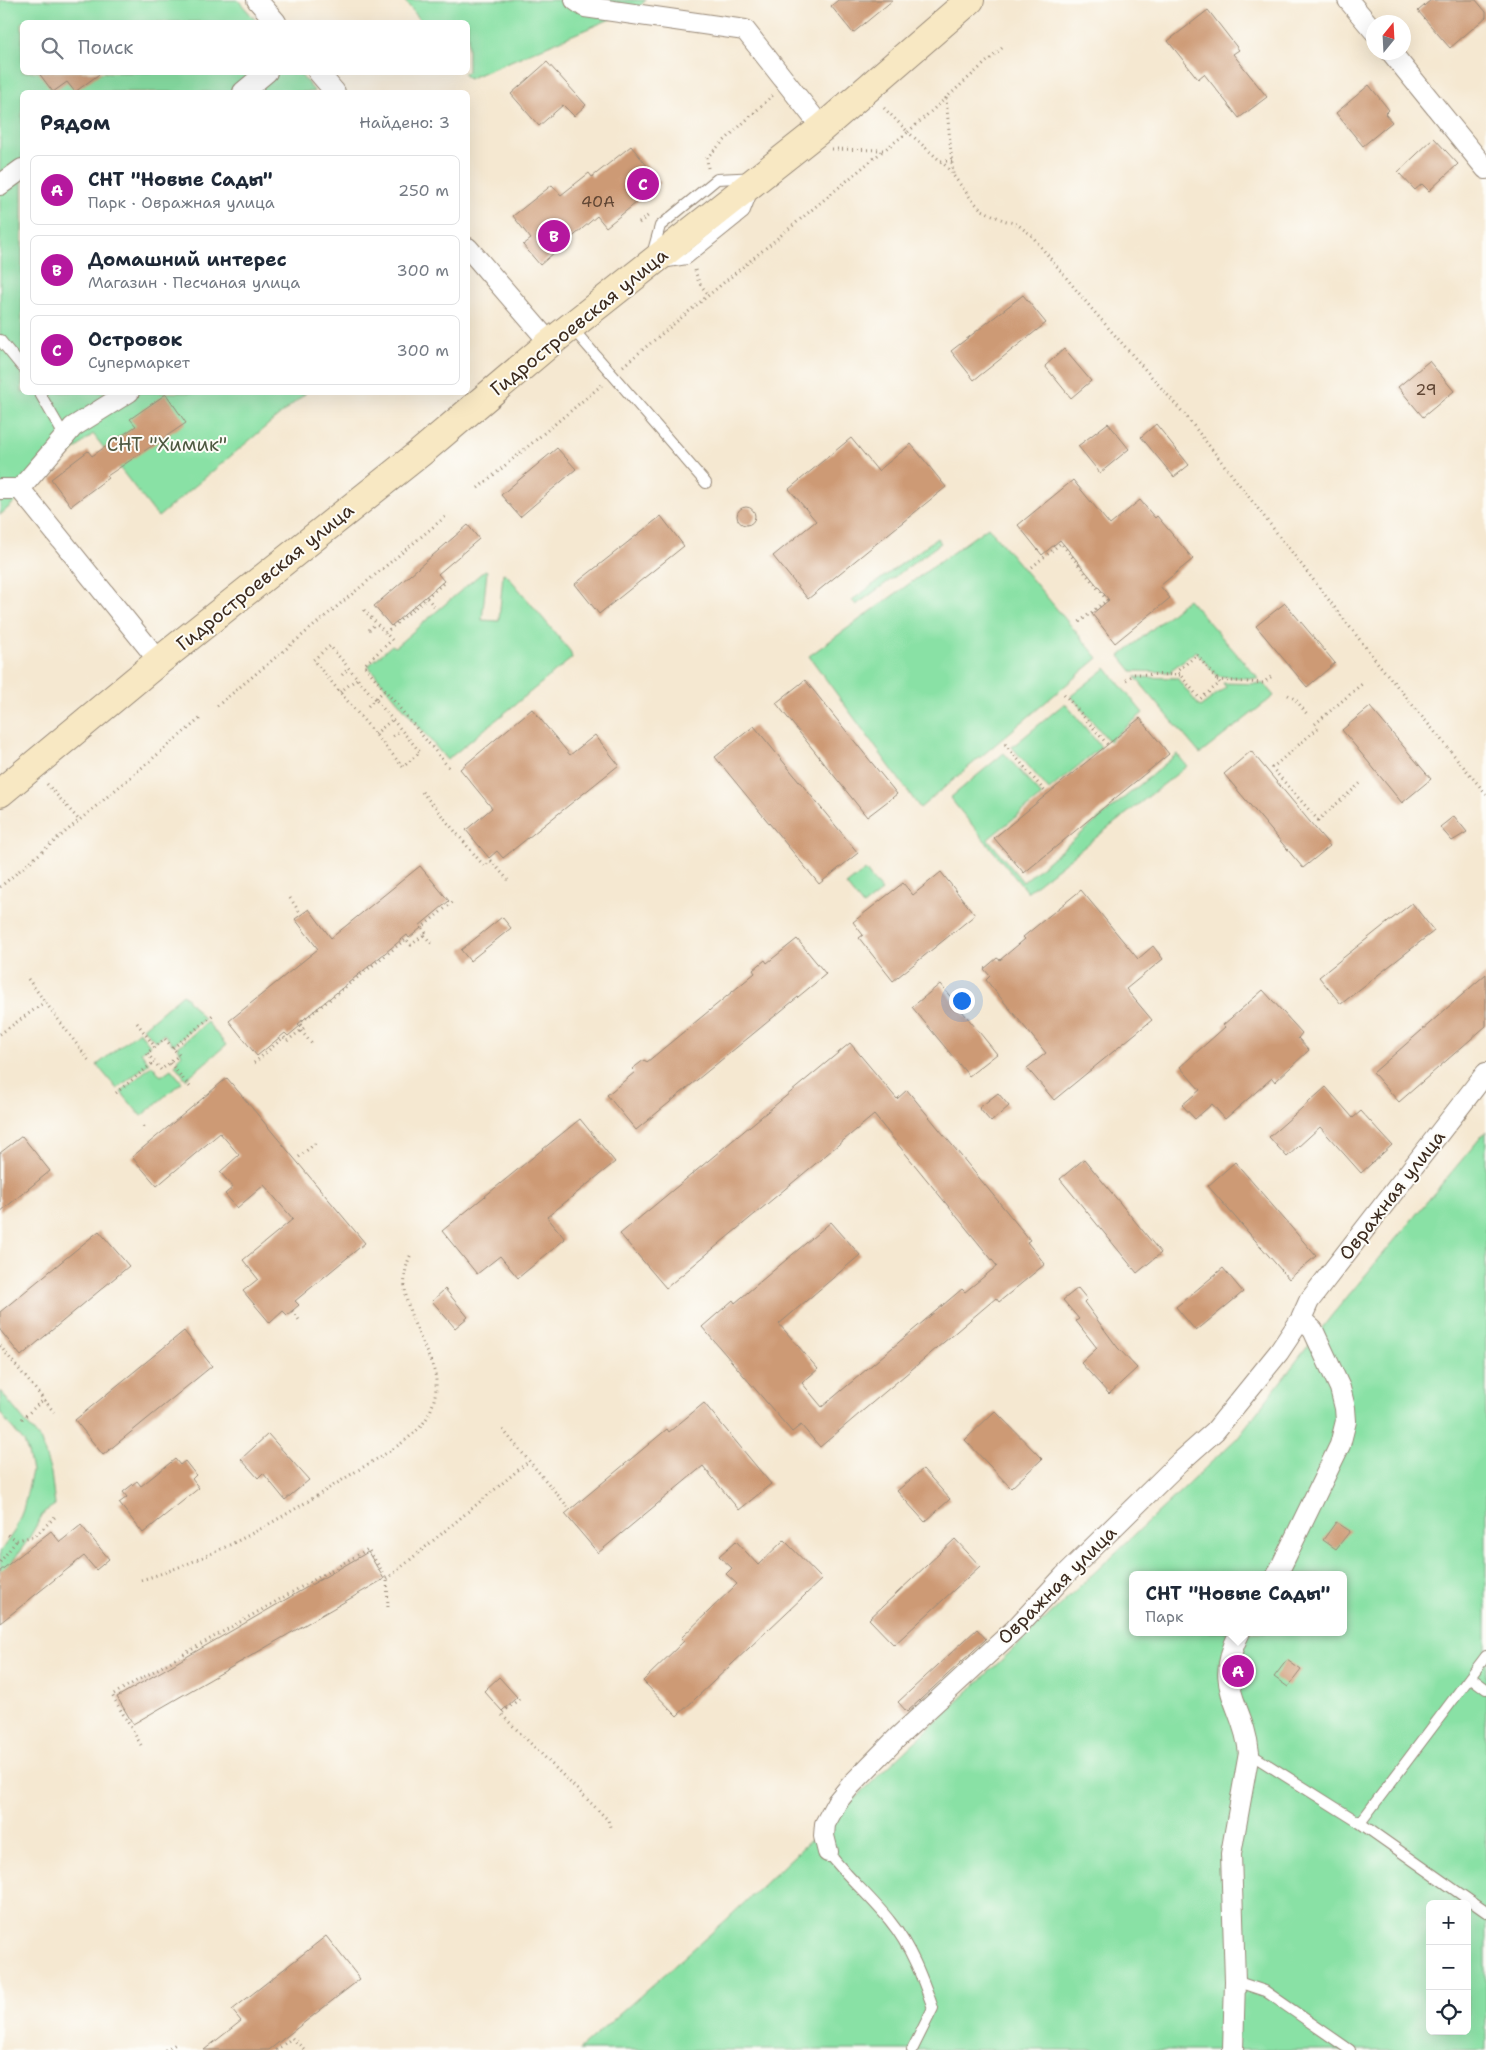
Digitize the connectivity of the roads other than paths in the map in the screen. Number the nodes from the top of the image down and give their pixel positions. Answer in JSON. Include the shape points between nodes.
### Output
{"nodes":[{"id":1,"x":256,"y":0,"type":"edge"},
{"id":2,"x":575,"y":0,"type":"edge"},
{"id":3,"x":970,"y":0,"type":"edge"},
{"id":4,"x":1348,"y":0,"type":"edge"},
{"id":5,"x":274,"y":20,"type":"edge"},
{"id":6,"x":1366,"y":21,"type":"edge"},
{"id":7,"x":1397,"y":60,"type":"edge"},
{"id":8,"x":263,"y":75,"type":"edge"},
{"id":9,"x":321,"y":75,"type":"edge"},
{"id":10,"x":245,"y":90,"type":"edge"},
{"id":11,"x":333,"y":90,"type":"edge"},
{"id":12,"x":825,"y":139,"type":"junction"},
{"id":13,"x":1486,"y":169,"type":"edge"},
{"id":14,"x":20,"y":170,"type":"edge"},
{"id":15,"x":0,"y":185,"type":"edge"},
{"id":16,"x":470,"y":250,"type":"edge"},
{"id":17,"x":561,"y":335,"type":"junction"},
{"id":18,"x":0,"y":340,"type":"edge"},
{"id":19,"x":20,"y":365,"type":"edge"},
{"id":20,"x":41,"y":395,"type":"edge"},
{"id":21,"x":124,"y":395,"type":"edge"},
{"id":22,"x":65,"y":437,"type":"junction"},
{"id":23,"x":706,"y":483,"type":"dead end"},
{"id":24,"x":10,"y":489,"type":"edge"},
{"id":25,"x":159,"y":661,"type":"junction"},
{"id":26,"x":0,"y":793,"type":"edge"},
{"id":27,"x":1486,"y":1073,"type":"edge"},
{"id":28,"x":1301,"y":1319,"type":"junction"},
{"id":29,"x":1279,"y":1571,"type":"edge"},
{"id":30,"x":1238,"y":1636,"type":"edge"},
{"id":31,"x":1486,"y":1656,"type":"edge"},
{"id":32,"x":1470,"y":1677,"type":"junction"},
{"id":33,"x":1486,"y":1689,"type":"edge"},
{"id":34,"x":1249,"y":1753,"type":"junction"},
{"id":35,"x":1360,"y":1822,"type":"junction"},
{"id":36,"x":828,"y":1852,"type":"joint"},
{"id":37,"x":1486,"y":1912,"type":"edge"},
{"id":38,"x":1235,"y":1981,"type":"junction"},
{"id":39,"x":912,"y":2050,"type":"edge"},
{"id":40,"x":1233,"y":2050,"type":"edge"},
{"id":41,"x":1350,"y":2050,"type":"edge"}],
"edges":[{"from":1,"to":5,"type":"street"},
{"from":2,"to":12,"type":"street","via":[[585,7],[745,30]]},
{"from":3,"to":12,"type":"street","name":"Гидростроевская улица","via":[[867,91]]},
{"from":4,"to":6,"type":"street"},
{"from":7,"to":13,"type":"street"},
{"from":8,"to":10,"type":"street"},
{"from":9,"to":11,"type":"street"},
{"from":12,"to":17,"type":"street","name":"Гидростроевская улица","via":[[758,177]]},
{"from":14,"to":15,"type":"street"},
{"from":16,"to":17,"type":"street"},
{"from":17,"to":23,"type":"lane"},
{"from":17,"to":25,"type":"street","name":"Гидростроевская улица","via":[[420,453]]},
{"from":18,"to":19,"type":"lane"},
{"from":20,"to":22,"type":"lane"},
{"from":21,"to":22,"type":"street","via":[[73,427]]},
{"from":22,"to":24,"type":"street"},
{"from":24,"to":25,"type":"street"},
{"from":25,"to":26,"type":"street","name":"Гидростроевская улица"},
{"from":27,"to":28,"type":"street","name":"Овражная улица","via":[[1310,1301]]},
{"from":28,"to":29,"type":"street","via":[[1313,1330],[1340,1388],[1346,1421],[1340,1445]]},
{"from":28,"to":36,"type":"street","name":"Овражная улица","via":[[1279,1352],[1215,1431],[1178,1463],[1015,1629],[851,1785],[837,1802],[826,1824],[824,1836]]},
{"from":30,"to":34,"type":"street","via":[[1227,1672]]},
{"from":31,"to":32,"type":"lane"},
{"from":32,"to":33,"type":"lane"},
{"from":32,"to":35,"type":"lane"},
{"from":34,"to":35,"type":"lane"},
{"from":34,"to":38,"type":"street","via":[[1231,1854]]},
{"from":35,"to":37,"type":"lane"},
{"from":36,"to":39,"type":"lane","via":[[891,1922],[916,1960],[933,2008]]},
{"from":38,"to":40,"type":"street"},
{"from":38,"to":41,"type":"lane","via":[[1265,1991]]}]}
